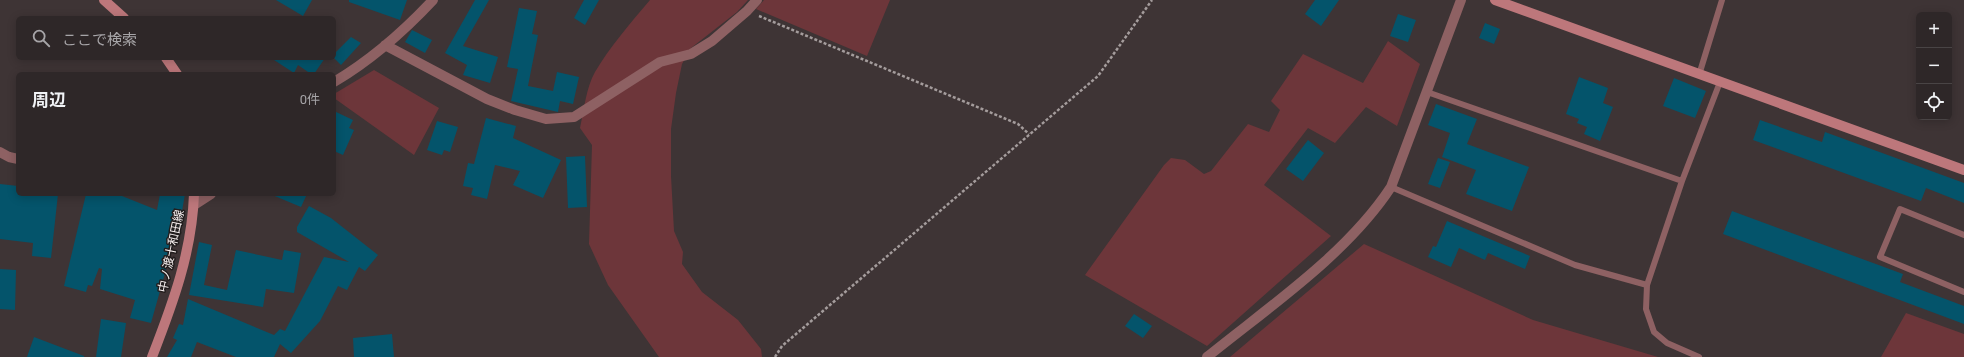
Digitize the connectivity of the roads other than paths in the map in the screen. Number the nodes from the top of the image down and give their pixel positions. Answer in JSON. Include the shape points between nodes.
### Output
{"nodes":[{"id":1,"x":104,"y":0,"type":"edge"},
{"id":2,"x":433,"y":0,"type":"edge"},
{"id":3,"x":757,"y":0,"type":"edge"},
{"id":4,"x":1460,"y":0,"type":"edge"},
{"id":5,"x":1495,"y":0,"type":"edge"},
{"id":6,"x":1722,"y":0,"type":"edge"},
{"id":7,"x":122,"y":16,"type":"edge"},
{"id":8,"x":385,"y":45,"type":"junction"},
{"id":9,"x":167,"y":60,"type":"edge"},
{"id":10,"x":176,"y":72,"type":"edge"},
{"id":11,"x":1699,"y":75,"type":"junction"},
{"id":12,"x":336,"y":81,"type":"edge"},
{"id":13,"x":1720,"y":82,"type":"junction"},
{"id":14,"x":1427,"y":92,"type":"junction"},
{"id":15,"x":0,"y":152,"type":"edge"},
{"id":16,"x":16,"y":159,"type":"edge"},
{"id":17,"x":1964,"y":170,"type":"edge"},
{"id":18,"x":1682,"y":181,"type":"junction"},
{"id":19,"x":1391,"y":187,"type":"junction"},
{"id":20,"x":194,"y":196,"type":"edge"},
{"id":21,"x":208,"y":196,"type":"edge"},
{"id":22,"x":194,"y":205,"type":"junction"},
{"id":23,"x":1964,"y":235,"type":"edge"},
{"id":24,"x":1647,"y":285,"type":"junction"},
{"id":25,"x":1964,"y":292,"type":"edge"},
{"id":26,"x":152,"y":357,"type":"edge"},
{"id":27,"x":1208,"y":357,"type":"edge"},
{"id":28,"x":1699,"y":357,"type":"edge"}],
"edges":[{"from":1,"to":7,"type":"street"},
{"from":2,"to":8,"type":"street"},
{"from":3,"to":8,"type":"street","via":[[712,41],[691,54],[660,62],[574,117],[546,119],[515,110],[487,99]]},
{"from":4,"to":14,"type":"street"},
{"from":5,"to":11,"type":"street"},
{"from":6,"to":11,"type":"lane"},
{"from":8,"to":12,"type":"street","via":[[353,71]]},
{"from":9,"to":10,"type":"street"},
{"from":11,"to":13,"type":"street"},
{"from":13,"to":17,"type":"street"},
{"from":13,"to":18,"type":"lane"},
{"from":14,"to":18,"type":"lane"},
{"from":14,"to":19,"type":"street"},
{"from":15,"to":16,"type":"street"},
{"from":18,"to":24,"type":"lane"},
{"from":19,"to":24,"type":"lane","via":[[1574,265]]},
{"from":19,"to":27,"type":"street","via":[[1377,209],[1338,249]]},
{"from":20,"to":22,"type":"street","name":"中ノ渡十和田線"},
{"from":21,"to":22,"type":"street"},
{"from":22,"to":26,"type":"street","name":"中ノ渡十和田線","via":[[180,284]]},
{"from":23,"to":25,"type":"lane","via":[[1900,209],[1880,257]]},
{"from":24,"to":28,"type":"lane","via":[[1646,308],[1654,332],[1668,343]]}]}
